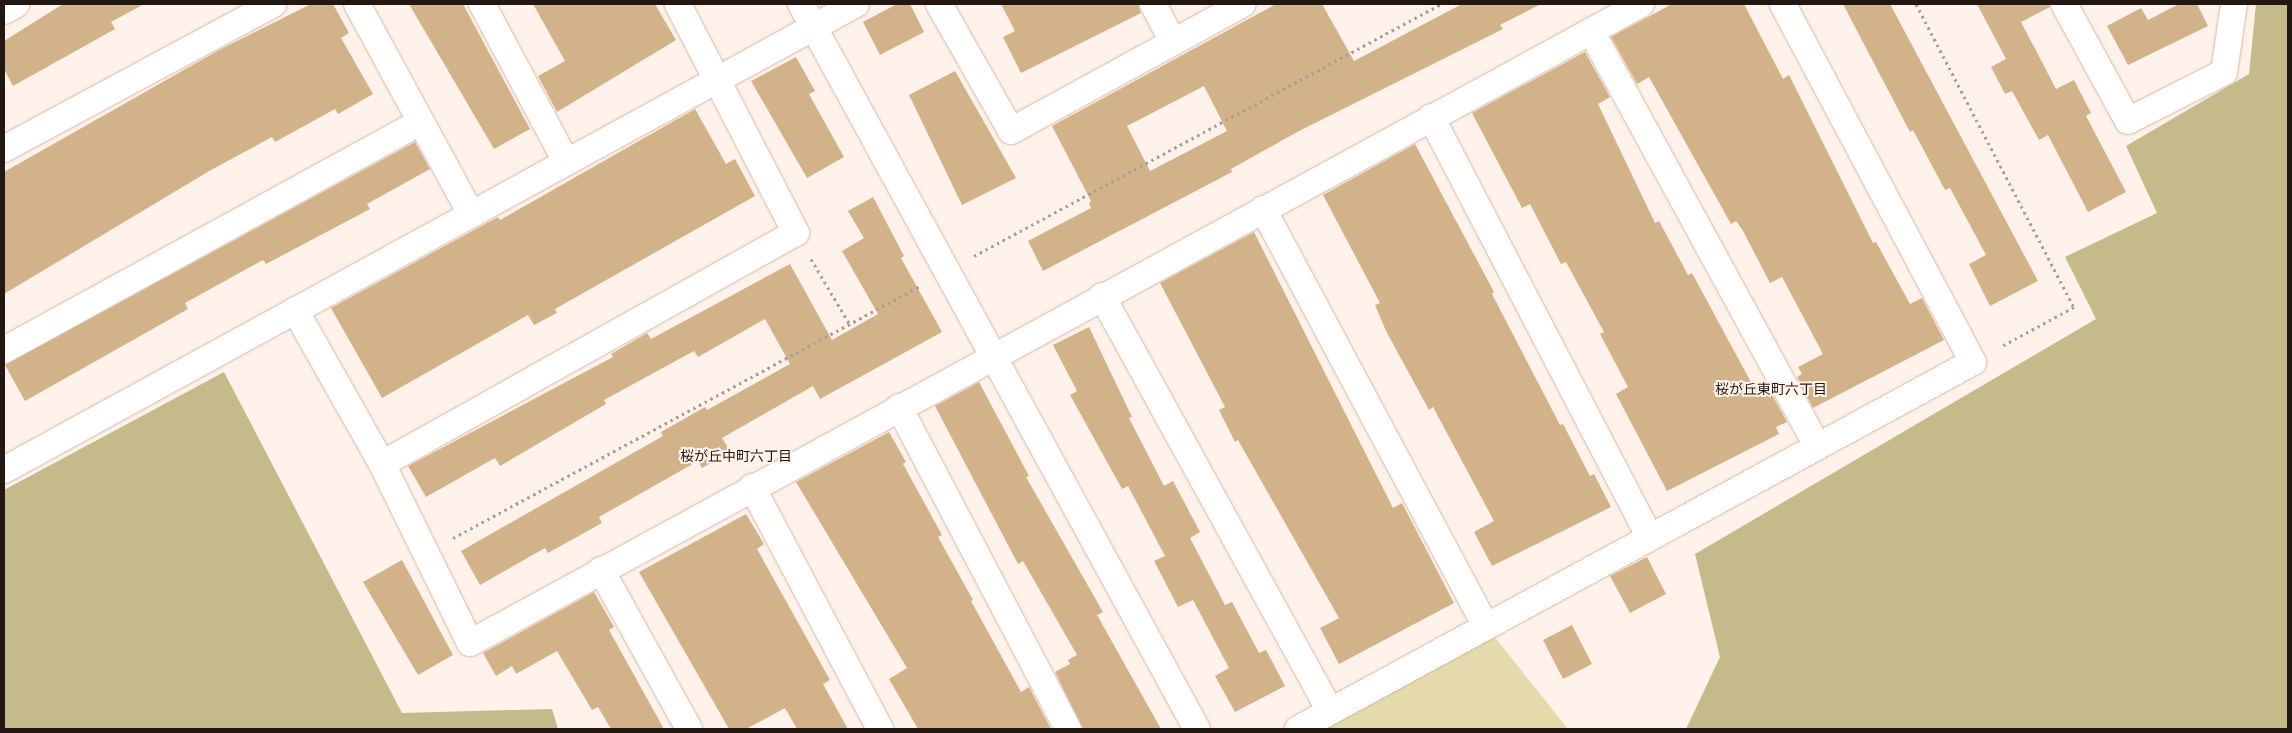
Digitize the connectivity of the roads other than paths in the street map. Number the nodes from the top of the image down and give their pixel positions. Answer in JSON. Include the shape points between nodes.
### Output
{"nodes":[{"id":1,"x":15,"y":4,"type":"edge"},
{"id":2,"x":273,"y":4,"type":"edge"},
{"id":3,"x":357,"y":4,"type":"edge"},
{"id":4,"x":482,"y":4,"type":"edge"},
{"id":5,"x":678,"y":4,"type":"edge"},
{"id":6,"x":801,"y":4,"type":"edge"},
{"id":7,"x":856,"y":4,"type":"edge"},
{"id":8,"x":939,"y":4,"type":"edge"},
{"id":9,"x":1153,"y":4,"type":"edge"},
{"id":10,"x":1242,"y":4,"type":"edge"},
{"id":11,"x":1641,"y":4,"type":"edge"},
{"id":12,"x":1783,"y":4,"type":"edge"},
{"id":13,"x":2064,"y":4,"type":"edge"},
{"id":14,"x":2234,"y":4,"type":"edge"},
{"id":15,"x":4,"y":10,"type":"edge"},
{"id":16,"x":814,"y":27,"type":"junction"},
{"id":17,"x":1591,"y":31,"type":"junction"},
{"id":18,"x":1173,"y":42,"type":"junction"},
{"id":19,"x":718,"y":80,"type":"junction"},
{"id":20,"x":1431,"y":118,"type":"junction"},
{"id":21,"x":421,"y":122,"type":"junction"},
{"id":22,"x":4,"y":149,"type":"edge"},
{"id":23,"x":566,"y":161,"type":"junction"},
{"id":24,"x":1263,"y":209,"type":"junction"},
{"id":25,"x":471,"y":214,"type":"junction"},
{"id":26,"x":1102,"y":296,"type":"junction"},
{"id":27,"x":295,"y":310,"type":"junction"},
{"id":28,"x":4,"y":350,"type":"edge"},
{"id":29,"x":993,"y":355,"type":"junction"},
{"id":30,"x":899,"y":407,"type":"junction"},
{"id":31,"x":1817,"y":446,"type":"junction"},
{"id":32,"x":382,"y":464,"type":"junction"},
{"id":33,"x":4,"y":470,"type":"edge"},
{"id":34,"x":752,"y":487,"type":"junction"},
{"id":35,"x":1650,"y":537,"type":"junction"},
{"id":36,"x":600,"y":570,"type":"junction"},
{"id":37,"x":1486,"y":626,"type":"junction"},
{"id":38,"x":1330,"y":711,"type":"junction"},
{"id":39,"x":688,"y":729,"type":"edge"},
{"id":40,"x":880,"y":729,"type":"edge"},
{"id":41,"x":1068,"y":729,"type":"edge"},
{"id":42,"x":1197,"y":729,"type":"edge"},
{"id":43,"x":1298,"y":729,"type":"edge"}],
"edges":[{"from":1,"to":15,"type":"street"},
{"from":2,"to":22,"type":"street"},
{"from":3,"to":21,"type":"street"},
{"from":4,"to":23,"type":"street"},
{"from":5,"to":19,"type":"street"},
{"from":6,"to":16,"type":"street"},
{"from":7,"to":16,"type":"street"},
{"from":8,"to":18,"type":"street","via":[[1011,131]]},
{"from":9,"to":18,"type":"street"},
{"from":10,"to":18,"type":"street"},
{"from":11,"to":17,"type":"street"},
{"from":12,"to":31,"type":"street","via":[[1973,362]]},
{"from":13,"to":14,"type":"street","via":[[2128,121],[2224,72]]},
{"from":16,"to":19,"type":"street"},
{"from":16,"to":29,"type":"street"},
{"from":17,"to":20,"type":"street"},
{"from":17,"to":31,"type":"street"},
{"from":19,"to":23,"type":"street"},
{"from":19,"to":32,"type":"street","via":[[796,233]]},
{"from":20,"to":24,"type":"street"},
{"from":20,"to":35,"type":"street"},
{"from":21,"to":25,"type":"street"},
{"from":21,"to":28,"type":"street"},
{"from":23,"to":25,"type":"street"},
{"from":24,"to":26,"type":"street"},
{"from":24,"to":37,"type":"street"},
{"from":25,"to":27,"type":"street"},
{"from":26,"to":29,"type":"street"},
{"from":26,"to":38,"type":"street"},
{"from":27,"to":32,"type":"street"},
{"from":27,"to":33,"type":"street"},
{"from":29,"to":30,"type":"street"},
{"from":29,"to":42,"type":"street"},
{"from":30,"to":34,"type":"street"},
{"from":30,"to":41,"type":"street"},
{"from":31,"to":35,"type":"street"},
{"from":32,"to":36,"type":"street","via":[[470,643]]},
{"from":34,"to":36,"type":"street"},
{"from":34,"to":40,"type":"street"},
{"from":35,"to":37,"type":"street"},
{"from":36,"to":39,"type":"street"},
{"from":37,"to":38,"type":"street"},
{"from":38,"to":43,"type":"street"}]}
